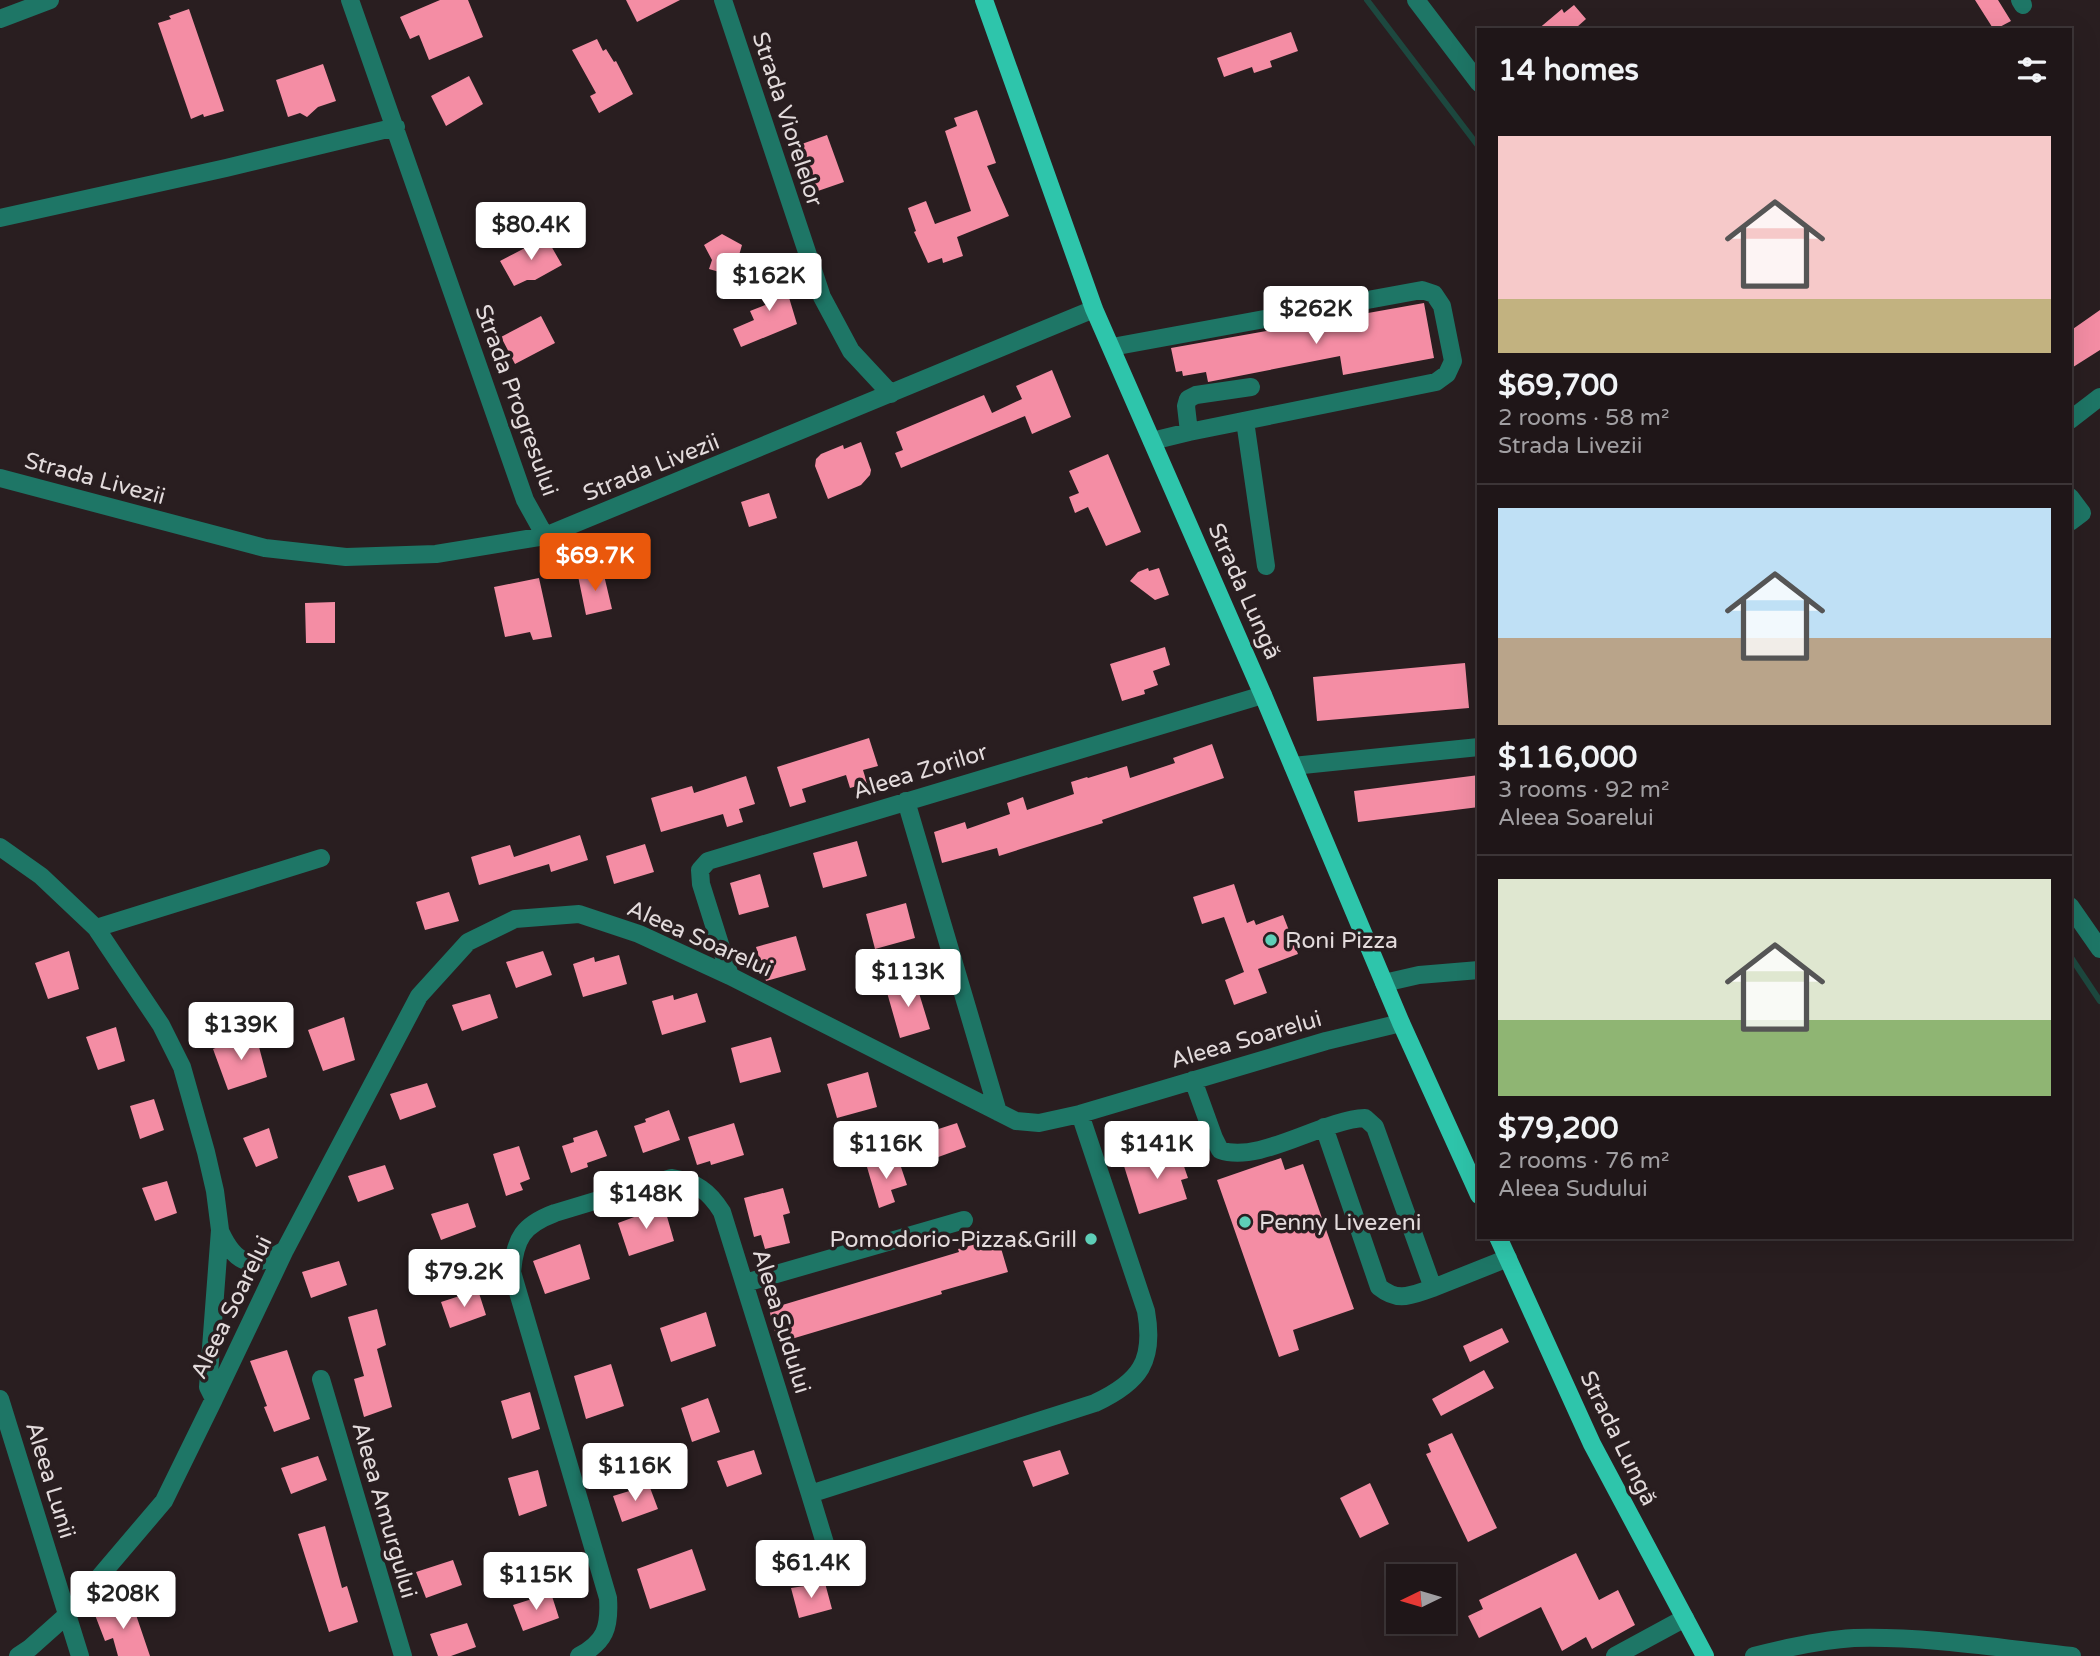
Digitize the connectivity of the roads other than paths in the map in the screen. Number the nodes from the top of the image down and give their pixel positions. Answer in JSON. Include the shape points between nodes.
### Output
{"nodes":[{"id":1,"x":50,"y":0,"type":"edge"},
{"id":2,"x":351,"y":0,"type":"edge"},
{"id":3,"x":723,"y":0,"type":"edge"},
{"id":4,"x":985,"y":0,"type":"edge"},
{"id":5,"x":1416,"y":0,"type":"edge"},
{"id":6,"x":0,"y":19,"type":"edge"},
{"id":7,"x":1477,"y":80,"type":"edge"},
{"id":8,"x":396,"y":127,"type":"junction"},
{"id":9,"x":0,"y":218,"type":"edge"},
{"id":10,"x":1094,"y":309,"type":"junction"},
{"id":11,"x":1112,"y":348,"type":"junction"},
{"id":12,"x":1251,"y":387,"type":"dead end"},
{"id":13,"x":891,"y":394,"type":"junction"},
{"id":14,"x":2100,"y":397,"type":"edge"},
{"id":15,"x":2072,"y":418,"type":"edge"},
{"id":16,"x":1245,"y":421,"type":"junction"},
{"id":17,"x":1189,"y":432,"type":"junction"},
{"id":18,"x":1152,"y":441,"type":"junction"},
{"id":19,"x":0,"y":478,"type":"edge"},
{"id":20,"x":2072,"y":500,"type":"edge"},
{"id":21,"x":2072,"y":520,"type":"edge"},
{"id":22,"x":545,"y":536,"type":"junction"},
{"id":23,"x":1266,"y":566,"type":"dead end"},
{"id":24,"x":1263,"y":695,"type":"junction"},
{"id":25,"x":1477,"y":747,"type":"edge"},
{"id":26,"x":1293,"y":766,"type":"junction"},
{"id":27,"x":906,"y":801,"type":"junction"},
{"id":28,"x":0,"y":848,"type":"edge"},
{"id":29,"x":321,"y":858,"type":"dead end"},
{"id":30,"x":2072,"y":909,"type":"edge"},
{"id":31,"x":96,"y":928,"type":"junction"},
{"id":32,"x":2100,"y":949,"type":"edge"},
{"id":33,"x":1477,"y":970,"type":"edge"},
{"id":34,"x":730,"y":976,"type":"junction"},
{"id":35,"x":1384,"y":983,"type":"junction"},
{"id":36,"x":1401,"y":1023,"type":"junction"},
{"id":37,"x":1194,"y":1080,"type":"junction"},
{"id":38,"x":998,"y":1112,"type":"junction"},
{"id":39,"x":1080,"y":1114,"type":"junction"},
{"id":40,"x":1324,"y":1127,"type":"junction"},
{"id":41,"x":1477,"y":1191,"type":"edge"},
{"id":42,"x":964,"y":1220,"type":"dead end"},
{"id":43,"x":220,"y":1230,"type":"junction"},
{"id":44,"x":1499,"y":1239,"type":"edge"},
{"id":45,"x":285,"y":1250,"type":"junction"},
{"id":46,"x":1508,"y":1258,"type":"junction"},
{"id":47,"x":745,"y":1283,"type":"junction"},
{"id":48,"x":1433,"y":1288,"type":"junction"},
{"id":49,"x":321,"y":1379,"type":"dead end"},
{"id":50,"x":0,"y":1399,"type":"edge"},
{"id":51,"x":214,"y":1399,"type":"junction"},
{"id":52,"x":810,"y":1494,"type":"junction"},
{"id":53,"x":828,"y":1553,"type":"dead end"},
{"id":54,"x":68,"y":1615,"type":"junction"},
{"id":55,"x":1685,"y":1618,"type":"junction"},
{"id":56,"x":18,"y":1656,"type":"edge"},
{"id":57,"x":80,"y":1656,"type":"edge"},
{"id":58,"x":403,"y":1656,"type":"edge"},
{"id":59,"x":579,"y":1656,"type":"edge"},
{"id":60,"x":1615,"y":1656,"type":"edge"},
{"id":61,"x":1705,"y":1656,"type":"edge"},
{"id":62,"x":1754,"y":1656,"type":"edge"},
{"id":63,"x":2072,"y":1656,"type":"edge"}],
"edges":[{"from":1,"to":6,"type":"street"},
{"from":2,"to":8,"type":"street","name":"Strada Progresului"},
{"from":3,"to":13,"type":"street","name":"Strada Viorelelor","via":[[821,297],[851,351]]},
{"from":4,"to":10,"type":"main road","name":"Strada Lungă"},
{"from":5,"to":7,"type":"street"},
{"from":8,"to":9,"type":"street"},
{"from":8,"to":22,"type":"street","name":"Strada Progresului","via":[[525,500]]},
{"from":10,"to":11,"type":"main road","name":"Strada Lungă"},
{"from":10,"to":13,"type":"street","name":"Strada Livezii"},
{"from":11,"to":16,"type":"street","via":[[1422,290],[1434,294],[1442,306],[1453,361],[1447,374],[1436,382]]},
{"from":11,"to":18,"type":"main road","name":"Strada Lungă"},
{"from":12,"to":17,"type":"street","via":[[1188,399]]},
{"from":13,"to":22,"type":"street","name":"Strada Livezii"},
{"from":14,"to":15,"type":"street"},
{"from":16,"to":17,"type":"street"},
{"from":16,"to":23,"type":"street"},
{"from":17,"to":18,"type":"street"},
{"from":18,"to":24,"type":"main road","name":"Strada Lungă"},
{"from":19,"to":22,"type":"street","name":"Strada Livezii","via":[[265,548],[346,557],[436,554]]},
{"from":20,"to":21,"type":"street","via":[[2082,513]]},
{"from":24,"to":26,"type":"main road","name":"Strada Lungă"},
{"from":24,"to":27,"type":"street","name":"Aleea Zorilor"},
{"from":25,"to":26,"type":"street"},
{"from":26,"to":35,"type":"main road","name":"Strada Lungă"},
{"from":27,"to":34,"type":"street","name":"Aleea Zorilor","via":[[708,862],[701,870],[701,884]]},
{"from":27,"to":38,"type":"street"},
{"from":28,"to":31,"type":"street","name":"Aleea Soarelui","via":[[41,876]]},
{"from":29,"to":31,"type":"street"},
{"from":30,"to":32,"type":"street"},
{"from":31,"to":43,"type":"street","name":"Aleea Soarelui","via":[[161,1024],[182,1067],[206,1152]]},
{"from":33,"to":35,"type":"street"},
{"from":34,"to":38,"type":"street","name":"Aleea Soarelui"},
{"from":34,"to":45,"type":"street","name":"Aleea Soarelui","via":[[639,934],[579,914],[516,919],[468,942],[419,996]]},
{"from":35,"to":36,"type":"main road","name":"Strada Lungă"},
{"from":36,"to":37,"type":"street","name":"Aleea Soarelui"},
{"from":36,"to":41,"type":"main road","name":"Strada Lungă"},
{"from":37,"to":39,"type":"street","name":"Aleea Soarelui"},
{"from":37,"to":40,"type":"street","via":[[1220,1150],[1249,1153]]},
{"from":38,"to":39,"type":"street","name":"Aleea Soarelui","via":[[1016,1121],[1039,1123]]},
{"from":39,"to":52,"type":"street","via":[[1146,1311],[1150,1332],[1143,1368],[1130,1383],[1095,1403]]},
{"from":40,"to":48,"type":"street","via":[[1355,1118],[1365,1118],[1375,1127]]},
{"from":40,"to":48,"type":"street","via":[[1379,1287],[1389,1295],[1405,1297]]},
{"from":42,"to":47,"type":"street"},
{"from":43,"to":45,"type":"street","via":[[230,1251],[245,1262],[266,1262]]},
{"from":43,"to":51,"type":"street","name":"Aleea Soarelui","via":[[208,1382]]},
{"from":44,"to":46,"type":"main road","name":"Strada Lungă"},
{"from":45,"to":51,"type":"street","name":"Aleea Soarelui"},
{"from":46,"to":48,"type":"street"},
{"from":46,"to":55,"type":"main road","name":"Strada Lungă","via":[[1592,1444]]},
{"from":47,"to":52,"type":"street","name":"Aleea Sudului"},
{"from":47,"to":59,"type":"street","name":"Aleea Sudului","via":[[722,1212],[713,1197],[687,1181],[671,1178],[555,1213],[527,1228],[518,1240],[512,1272],[608,1598],[610,1618],[604,1634],[595,1647]]},
{"from":49,"to":58,"type":"street","name":"Aleea Amurgului"},
{"from":50,"to":54,"type":"street","name":"Aleea Lunii"},
{"from":51,"to":54,"type":"street","name":"Aleea Soarelui","via":[[164,1501]]},
{"from":52,"to":53,"type":"street","name":"Aleea Sudului"},
{"from":54,"to":56,"type":"street","name":"Aleea Soarelui"},
{"from":54,"to":57,"type":"street"},
{"from":55,"to":60,"type":"street"},
{"from":55,"to":61,"type":"main road","name":"Strada Lungă"},
{"from":62,"to":63,"type":"street","via":[[1851,1638],[1923,1639]]}]}
